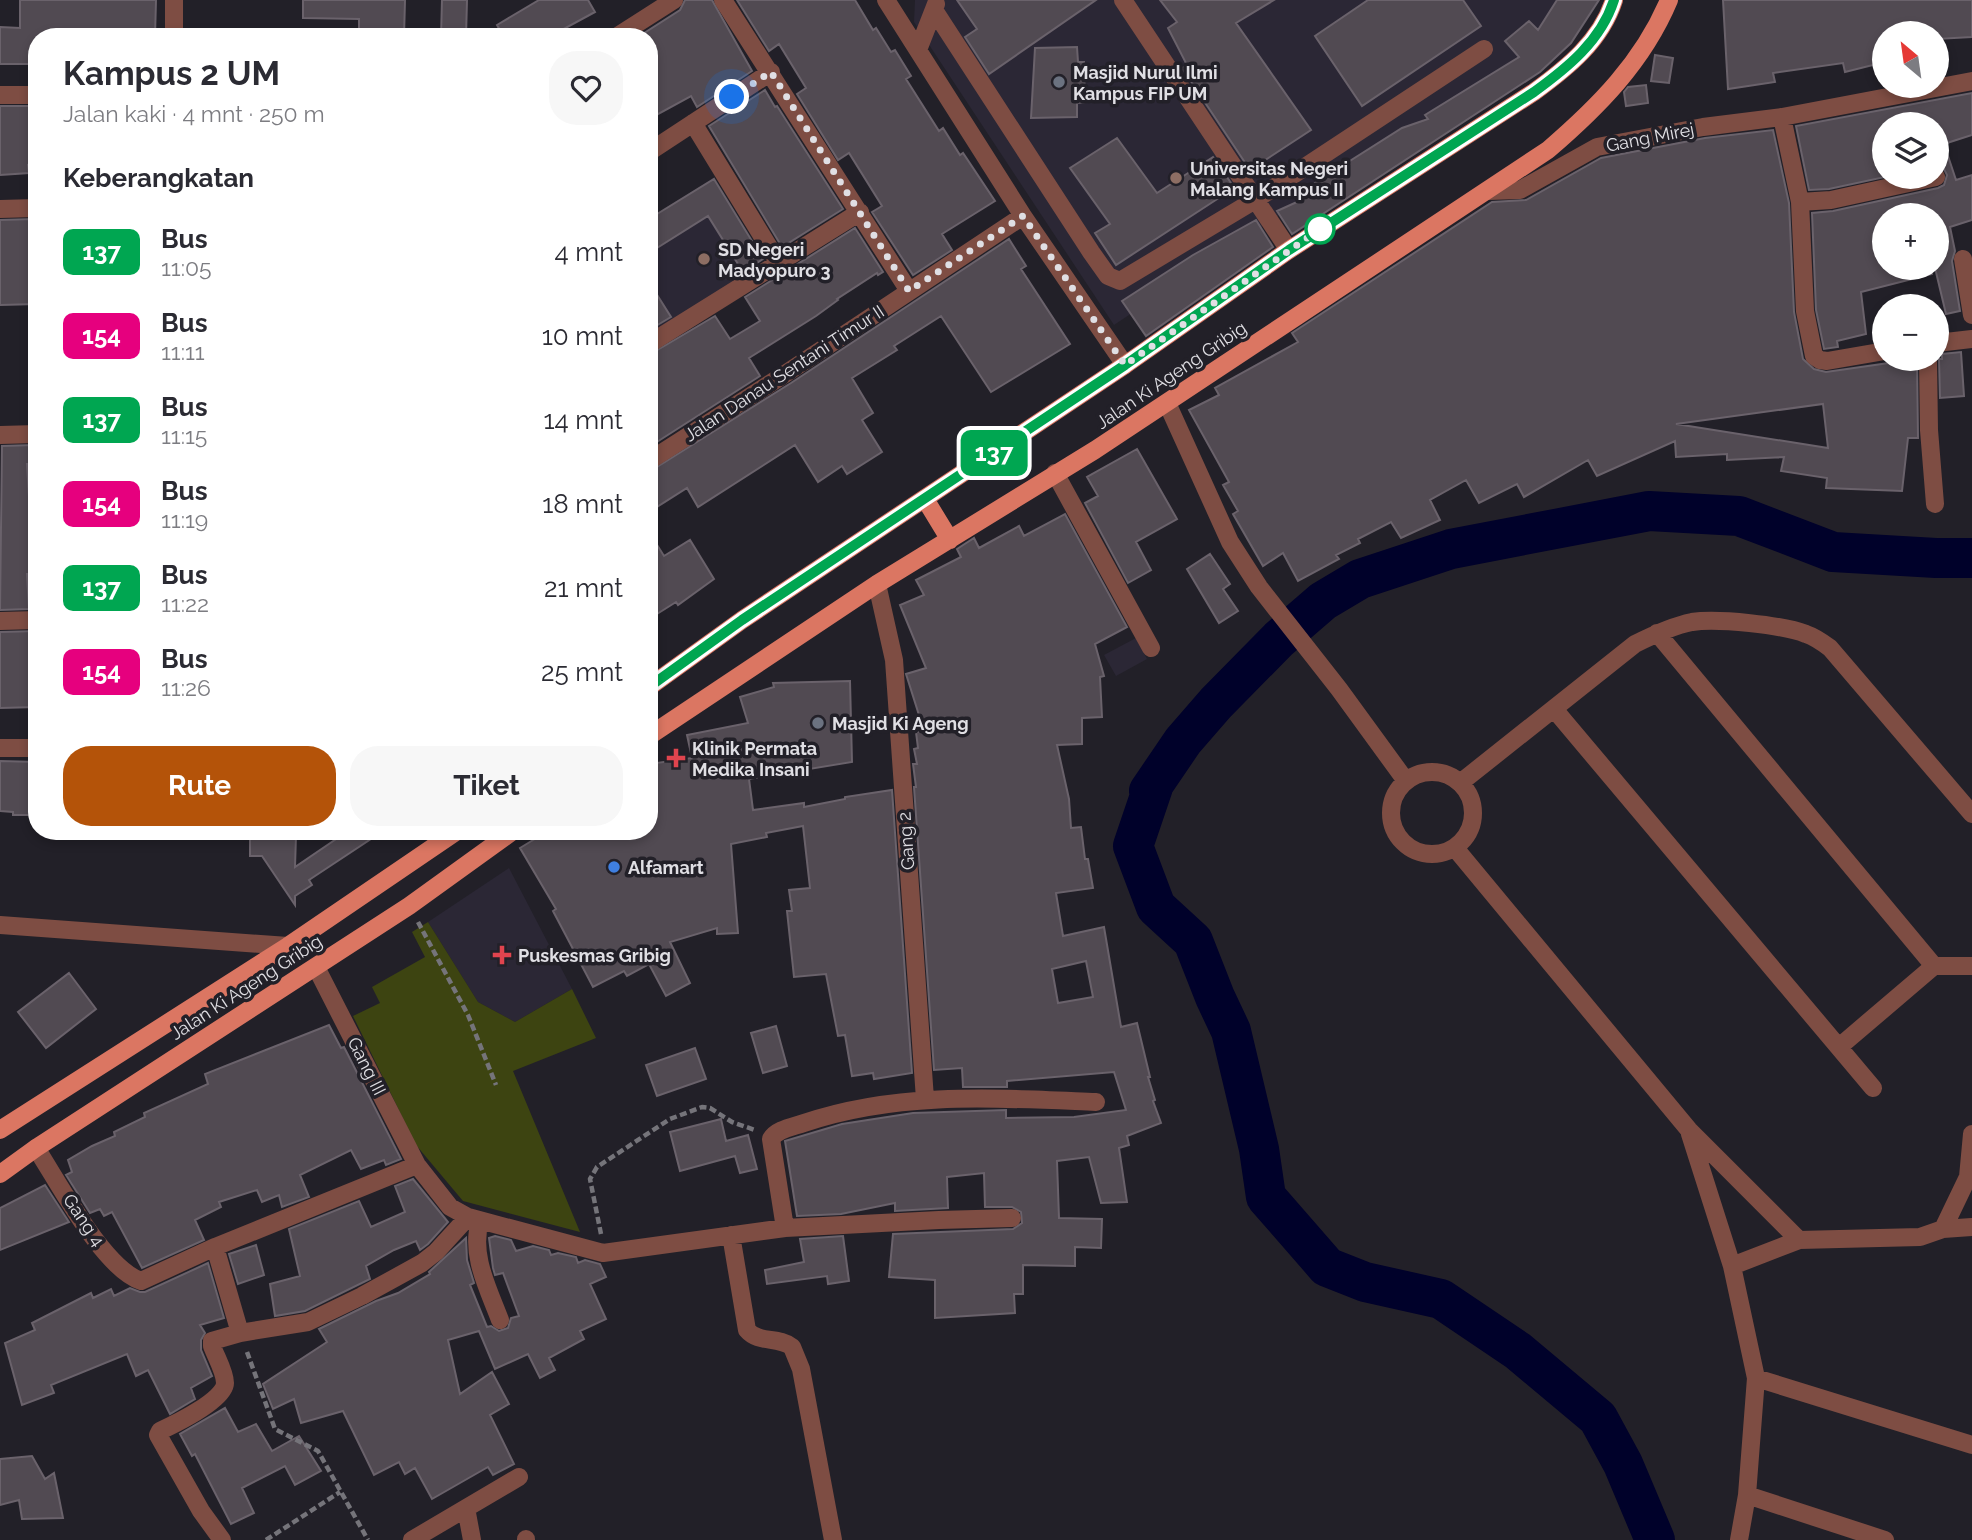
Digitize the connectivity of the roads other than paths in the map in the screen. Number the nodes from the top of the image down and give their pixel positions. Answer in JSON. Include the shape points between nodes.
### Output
{"nodes":[{"id":1,"x":174,"y":0,"type":"edge"},
{"id":2,"x":674,"y":0,"type":"edge"},
{"id":3,"x":723,"y":0,"type":"edge"},
{"id":4,"x":886,"y":0,"type":"edge"},
{"id":5,"x":900,"y":0,"type":"edge"},
{"id":6,"x":1123,"y":0,"type":"edge"},
{"id":7,"x":1614,"y":0,"type":"edge"},
{"id":8,"x":1669,"y":0,"type":"edge"},
{"id":9,"x":936,"y":5,"type":"edge"},
{"id":10,"x":898,"y":19,"type":"junction"},
{"id":11,"x":174,"y":28,"type":"edge"},
{"id":12,"x":630,"y":28,"type":"edge"},
{"id":13,"x":1484,"y":49,"type":"dead end"},
{"id":14,"x":918,"y":50,"type":"junction"},
{"id":15,"x":771,"y":72,"type":"junction"},
{"id":16,"x":1972,"y":81,"type":"edge"},
{"id":17,"x":28,"y":94,"type":"edge"},
{"id":18,"x":0,"y":95,"type":"edge"},
{"id":19,"x":1782,"y":117,"type":"junction"},
{"id":20,"x":693,"y":123,"type":"junction"},
{"id":21,"x":658,"y":146,"type":"edge"},
{"id":22,"x":1880,"y":189,"type":"edge"},
{"id":23,"x":1487,"y":191,"type":"junction"},
{"id":24,"x":1255,"y":200,"type":"junction"},
{"id":25,"x":1800,"y":202,"type":"junction"},
{"id":26,"x":28,"y":208,"type":"edge"},
{"id":27,"x":0,"y":209,"type":"edge"},
{"id":28,"x":860,"y":212,"type":"junction"},
{"id":29,"x":1023,"y":216,"type":"junction"},
{"id":30,"x":1289,"y":250,"type":"junction"},
{"id":31,"x":1963,"y":259,"type":"dead end"},
{"id":32,"x":778,"y":262,"type":"junction"},
{"id":33,"x":909,"y":291,"type":"junction"},
{"id":34,"x":1972,"y":315,"type":"edge"},
{"id":35,"x":658,"y":338,"type":"edge"},
{"id":36,"x":1972,"y":339,"type":"edge"},
{"id":37,"x":1949,"y":342,"type":"edge"},
{"id":38,"x":1872,"y":353,"type":"edge"},
{"id":39,"x":1125,"y":365,"type":"junction"},
{"id":40,"x":1928,"y":371,"type":"edge"},
{"id":41,"x":1167,"y":402,"type":"junction"},
{"id":42,"x":28,"y":434,"type":"edge"},
{"id":43,"x":0,"y":435,"type":"edge"},
{"id":44,"x":658,"y":455,"type":"edge"},
{"id":45,"x":1055,"y":473,"type":"junction"},
{"id":46,"x":925,"y":499,"type":"junction"},
{"id":47,"x":1935,"y":504,"type":"dead end"},
{"id":48,"x":950,"y":540,"type":"junction"},
{"id":49,"x":877,"y":584,"type":"junction"},
{"id":50,"x":0,"y":621,"type":"edge"},
{"id":51,"x":28,"y":621,"type":"edge"},
{"id":52,"x":1657,"y":633,"type":"junction"},
{"id":53,"x":1151,"y":648,"type":"dead end"},
{"id":54,"x":658,"y":681,"type":"edge"},
{"id":55,"x":1553,"y":709,"type":"junction"},
{"id":56,"x":658,"y":730,"type":"edge"},
{"id":57,"x":0,"y":748,"type":"edge"},
{"id":58,"x":28,"y":748,"type":"edge"},
{"id":59,"x":1406,"y":781,"type":"junction"},
{"id":60,"x":1461,"y":783,"type":"junction"},
{"id":61,"x":1972,"y":814,"type":"edge"},
{"id":62,"x":444,"y":840,"type":"edge"},
{"id":63,"x":501,"y":840,"type":"edge"},
{"id":64,"x":1455,"y":848,"type":"junction"},
{"id":65,"x":0,"y":925,"type":"edge"},
{"id":66,"x":288,"y":946,"type":"junction"},
{"id":67,"x":1934,"y":966,"type":"junction"},
{"id":68,"x":1972,"y":966,"type":"edge"},
{"id":69,"x":316,"y":967,"type":"junction"},
{"id":70,"x":1839,"y":1047,"type":"junction"},
{"id":71,"x":1873,"y":1087,"type":"dead end"},
{"id":72,"x":925,"y":1098,"type":"junction"},
{"id":73,"x":1096,"y":1102,"type":"dead end"},
{"id":74,"x":0,"y":1130,"type":"edge"},
{"id":75,"x":1689,"y":1130,"type":"junction"},
{"id":76,"x":1972,"y":1134,"type":"edge"},
{"id":77,"x":36,"y":1148,"type":"junction"},
{"id":78,"x":417,"y":1165,"type":"junction"},
{"id":79,"x":0,"y":1174,"type":"edge"},
{"id":80,"x":1970,"y":1177,"type":"edge"},
{"id":81,"x":1012,"y":1218,"type":"dead end"},
{"id":82,"x":474,"y":1219,"type":"junction"},
{"id":83,"x":1972,"y":1227,"type":"edge"},
{"id":84,"x":785,"y":1228,"type":"junction"},
{"id":85,"x":1943,"y":1229,"type":"junction"},
{"id":86,"x":731,"y":1235,"type":"junction"},
{"id":87,"x":1798,"y":1240,"type":"junction"},
{"id":88,"x":215,"y":1247,"type":"junction"},
{"id":89,"x":1732,"y":1266,"type":"junction"},
{"id":90,"x":500,"y":1320,"type":"dead end"},
{"id":91,"x":240,"y":1333,"type":"junction"},
{"id":92,"x":1756,"y":1378,"type":"junction"},
{"id":93,"x":1972,"y":1445,"type":"edge"},
{"id":94,"x":519,"y":1477,"type":"dead end"},
{"id":95,"x":1747,"y":1494,"type":"junction"},
{"id":96,"x":466,"y":1508,"type":"junction"},
{"id":97,"x":222,"y":1540,"type":"edge"},
{"id":98,"x":412,"y":1540,"type":"edge"},
{"id":99,"x":472,"y":1540,"type":"edge"},
{"id":100,"x":833,"y":1540,"type":"edge"},
{"id":101,"x":1739,"y":1540,"type":"edge"},
{"id":102,"x":1885,"y":1540,"type":"edge"}],
"edges":[{"from":1,"to":11,"type":"street"},
{"from":2,"to":12,"type":"street"},
{"from":3,"to":15,"type":"street"},
{"from":4,"to":10,"type":"street"},
{"from":5,"to":10,"type":"street"},
{"from":6,"to":24,"type":"street"},
{"from":7,"to":30,"type":"main road","name":"Jalan Ki Ageng Gribig","via":[[1586,48],[1567,67]]},
{"from":8,"to":23,"type":"main road","name":"Jalan Ki Ageng Gribig","via":[[1642,52],[1613,90],[1548,150]]},
{"from":9,"to":14,"type":"street"},
{"from":9,"to":24,"type":"street","via":[[1108,276],[1120,281],[1138,272]]},
{"from":10,"to":14,"type":"street"},
{"from":13,"to":24,"type":"street"},
{"from":14,"to":29,"type":"street"},
{"from":15,"to":20,"type":"street"},
{"from":15,"to":28,"type":"street"},
{"from":16,"to":19,"type":"street","name":"Gang Mirej"},
{"from":17,"to":18,"type":"street"},
{"from":19,"to":23,"type":"street","name":"Gang Mirej","via":[[1597,147],[1520,190]]},
{"from":19,"to":25,"type":"street"},
{"from":20,"to":21,"type":"street"},
{"from":20,"to":32,"type":"street"},
{"from":22,"to":25,"type":"street"},
{"from":23,"to":41,"type":"main road","name":"Jalan Ki Ageng Gribig"},
{"from":24,"to":30,"type":"street"},
{"from":25,"to":38,"type":"street","via":[[1805,311],[1814,356],[1827,361]]},
{"from":26,"to":27,"type":"street"},
{"from":28,"to":32,"type":"street"},
{"from":28,"to":33,"type":"street"},
{"from":29,"to":33,"type":"street","name":"Jalan Danau Sentani Timur II"},
{"from":29,"to":39,"type":"street"},
{"from":30,"to":39,"type":"main road","name":"Jalan Ki Ageng Gribig"},
{"from":31,"to":34,"type":"street"},
{"from":32,"to":35,"type":"street"},
{"from":33,"to":44,"type":"street","name":"Jalan Danau Sentani Timur II"},
{"from":36,"to":37,"type":"street"},
{"from":39,"to":46,"type":"main road","name":"Jalan Ki Ageng Gribig"},
{"from":40,"to":47,"type":"street"},
{"from":41,"to":45,"type":"main road","name":"Jalan Ki Ageng Gribig"},
{"from":41,"to":59,"type":"street","via":[[1230,542]]},
{"from":42,"to":43,"type":"street"},
{"from":45,"to":48,"type":"main road","name":"Jalan Ki Ageng Gribig"},
{"from":45,"to":53,"type":"street"},
{"from":46,"to":48,"type":"main road"},
{"from":46,"to":54,"type":"main road","name":"Jalan Ki Ageng Gribig"},
{"from":48,"to":49,"type":"main road","name":"Jalan Ki Ageng Gribig"},
{"from":49,"to":56,"type":"main road","name":"Jalan Ki Ageng Gribig"},
{"from":49,"to":72,"type":"street","name":"Gang 2","via":[[894,660]]},
{"from":50,"to":51,"type":"street"},
{"from":52,"to":55,"type":"street","via":[[1635,644]]},
{"from":52,"to":61,"type":"street","via":[[1692,622],[1718,622],[1762,625],[1817,638]]},
{"from":52,"to":67,"type":"street"},
{"from":55,"to":60,"type":"street"},
{"from":55,"to":70,"type":"street"},
{"from":57,"to":58,"type":"street"},
{"from":59,"to":60,"type":"street","via":[[1428,772]]},
{"from":59,"to":64,"type":"street","via":[[1392,804],[1391,818],[1399,837],[1428,855]]},
{"from":60,"to":64,"type":"street","via":[[1473,804],[1474,817]]},
{"from":62,"to":66,"type":"main road","name":"Jalan Ki Ageng Gribig"},
{"from":63,"to":69,"type":"main road","name":"Jalan Ki Ageng Gribig"},
{"from":64,"to":75,"type":"street"},
{"from":65,"to":66,"type":"street"},
{"from":66,"to":74,"type":"main road","name":"Jalan Ki Ageng Gribig"},
{"from":67,"to":68,"type":"street"},
{"from":67,"to":70,"type":"street"},
{"from":69,"to":77,"type":"main road","name":"Jalan Ki Ageng Gribig"},
{"from":69,"to":78,"type":"street","name":"Gang III"},
{"from":70,"to":71,"type":"street"},
{"from":72,"to":73,"type":"street"},
{"from":72,"to":84,"type":"street","via":[[825,1116],[777,1132],[772,1137]]},
{"from":75,"to":87,"type":"street"},
{"from":75,"to":89,"type":"street"},
{"from":76,"to":80,"type":"street"},
{"from":77,"to":79,"type":"main road","name":"Jalan Ki Ageng Gribig"},
{"from":77,"to":88,"type":"street","name":"Gang 4","via":[[94,1237],[122,1270],[141,1280]]},
{"from":78,"to":82,"type":"street","name":"Gang III","via":[[450,1207]]},
{"from":78,"to":88,"type":"street"},
{"from":80,"to":85,"type":"street"},
{"from":81,"to":84,"type":"street"},
{"from":82,"to":86,"type":"street","via":[[603,1253]]},
{"from":82,"to":90,"type":"street","via":[[479,1261]]},
{"from":82,"to":91,"type":"street","via":[[422,1263],[362,1296],[308,1322]]},
{"from":83,"to":85,"type":"street"},
{"from":84,"to":86,"type":"street"},
{"from":85,"to":87,"type":"street","via":[[1920,1237]]},
{"from":86,"to":100,"type":"street","via":[[747,1330],[755,1337],[792,1347],[801,1369]]},
{"from":87,"to":89,"type":"street"},
{"from":88,"to":91,"type":"street"},
{"from":89,"to":92,"type":"street"},
{"from":91,"to":97,"type":"street","via":[[212,1343],[225,1380],[222,1392],[158,1435]]},
{"from":92,"to":93,"type":"street"},
{"from":92,"to":95,"type":"street"},
{"from":94,"to":96,"type":"street"},
{"from":95,"to":101,"type":"street"},
{"from":95,"to":102,"type":"street"},
{"from":96,"to":98,"type":"street"},
{"from":96,"to":99,"type":"street"}]}
